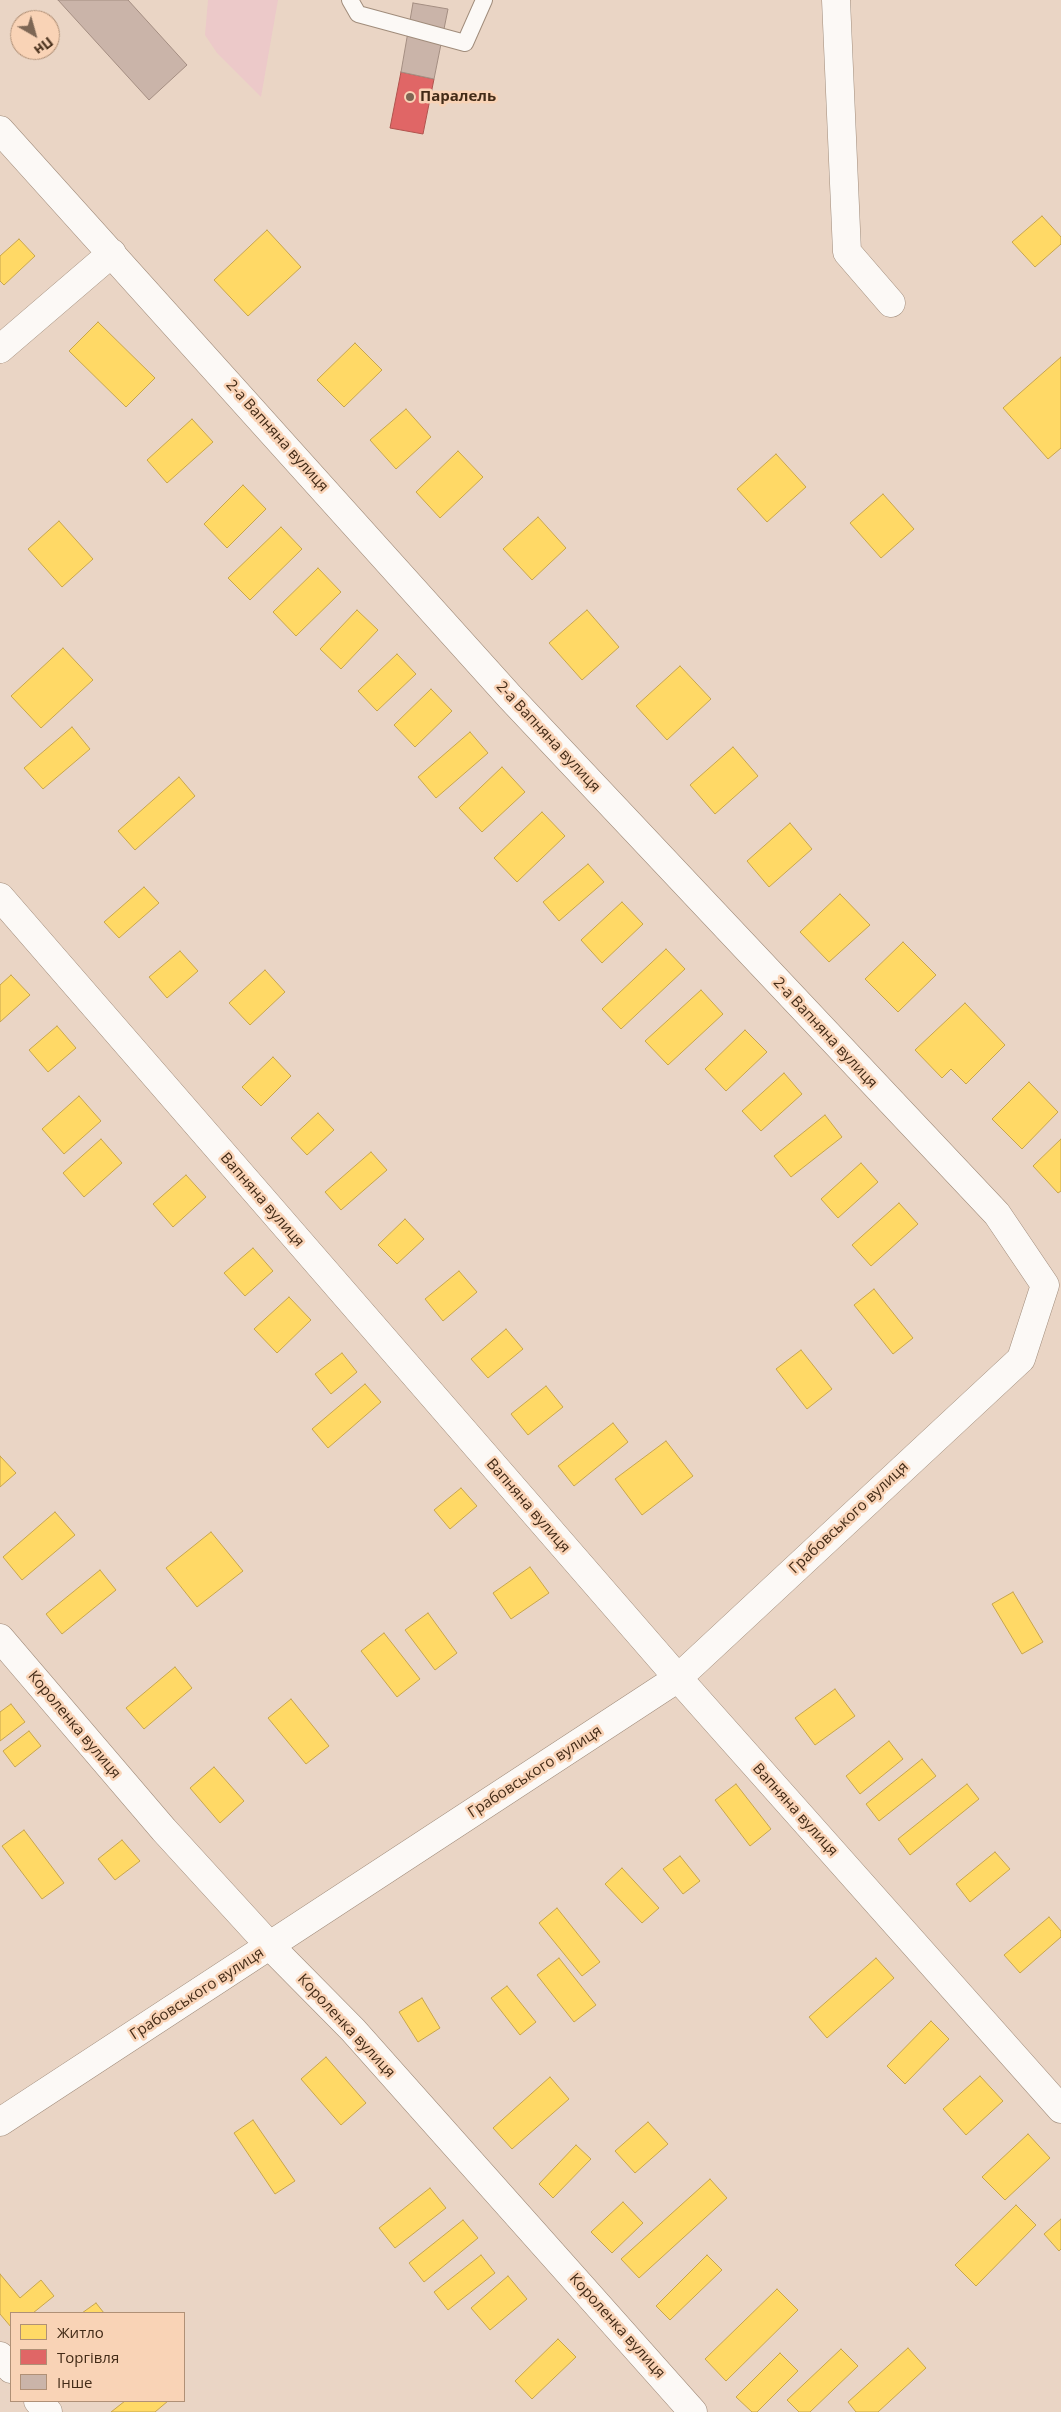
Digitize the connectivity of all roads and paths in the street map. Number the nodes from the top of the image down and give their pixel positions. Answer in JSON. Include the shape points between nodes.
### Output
{"nodes":[{"id":1,"x":350,"y":0,"type":"edge"},
{"id":2,"x":484,"y":0,"type":"edge"},
{"id":3,"x":836,"y":0,"type":"edge"},
{"id":4,"x":0,"y":130,"type":"edge"},
{"id":5,"x":112,"y":253,"type":"junction"},
{"id":6,"x":891,"y":303,"type":"dead end"},
{"id":7,"x":0,"y":349,"type":"edge"},
{"id":8,"x":0,"y":898,"type":"edge"},
{"id":9,"x":1021,"y":1359,"type":"joint"},
{"id":10,"x":0,"y":1638,"type":"edge"},
{"id":11,"x":678,"y":1678,"type":"junction"},
{"id":12,"x":270,"y":1946,"type":"junction"},
{"id":13,"x":1061,"y":2109,"type":"edge"},
{"id":14,"x":0,"y":2122,"type":"edge"},
{"id":15,"x":0,"y":2356,"type":"edge"},
{"id":16,"x":10,"y":2368,"type":"edge"},
{"id":17,"x":39,"y":2402,"type":"edge"},
{"id":18,"x":48,"y":2412,"type":"edge"},
{"id":19,"x":693,"y":2412,"type":"edge"}],
"edges":[{"from":1,"to":2,"type":"lane","via":[[358,14],[465,43]]},
{"from":3,"to":6,"type":"street","via":[[847,252]]},
{"from":4,"to":5,"type":"street","name":"2-а Вапняна вулиця"},
{"from":5,"to":7,"type":"street"},
{"from":5,"to":9,"type":"street","name":"2-а Вапняна вулиця","via":[[510,697],[998,1214],[1045,1285]]},
{"from":8,"to":11,"type":"street","name":"Вапняна вулиця"},
{"from":9,"to":11,"type":"street","name":"Грабовського вулиця"},
{"from":10,"to":12,"type":"street","name":"Короленка вулиця","via":[[164,1830]]},
{"from":11,"to":12,"type":"street","name":"Грабовського вулиця"},
{"from":11,"to":13,"type":"street","name":"Вапняна вулиця"},
{"from":12,"to":14,"type":"street","name":"Грабовського вулиця"},
{"from":12,"to":19,"type":"street","name":"Короленка вулиця","via":[[353,2030]]},
{"from":15,"to":16,"type":"street"},
{"from":17,"to":18,"type":"street"}]}
